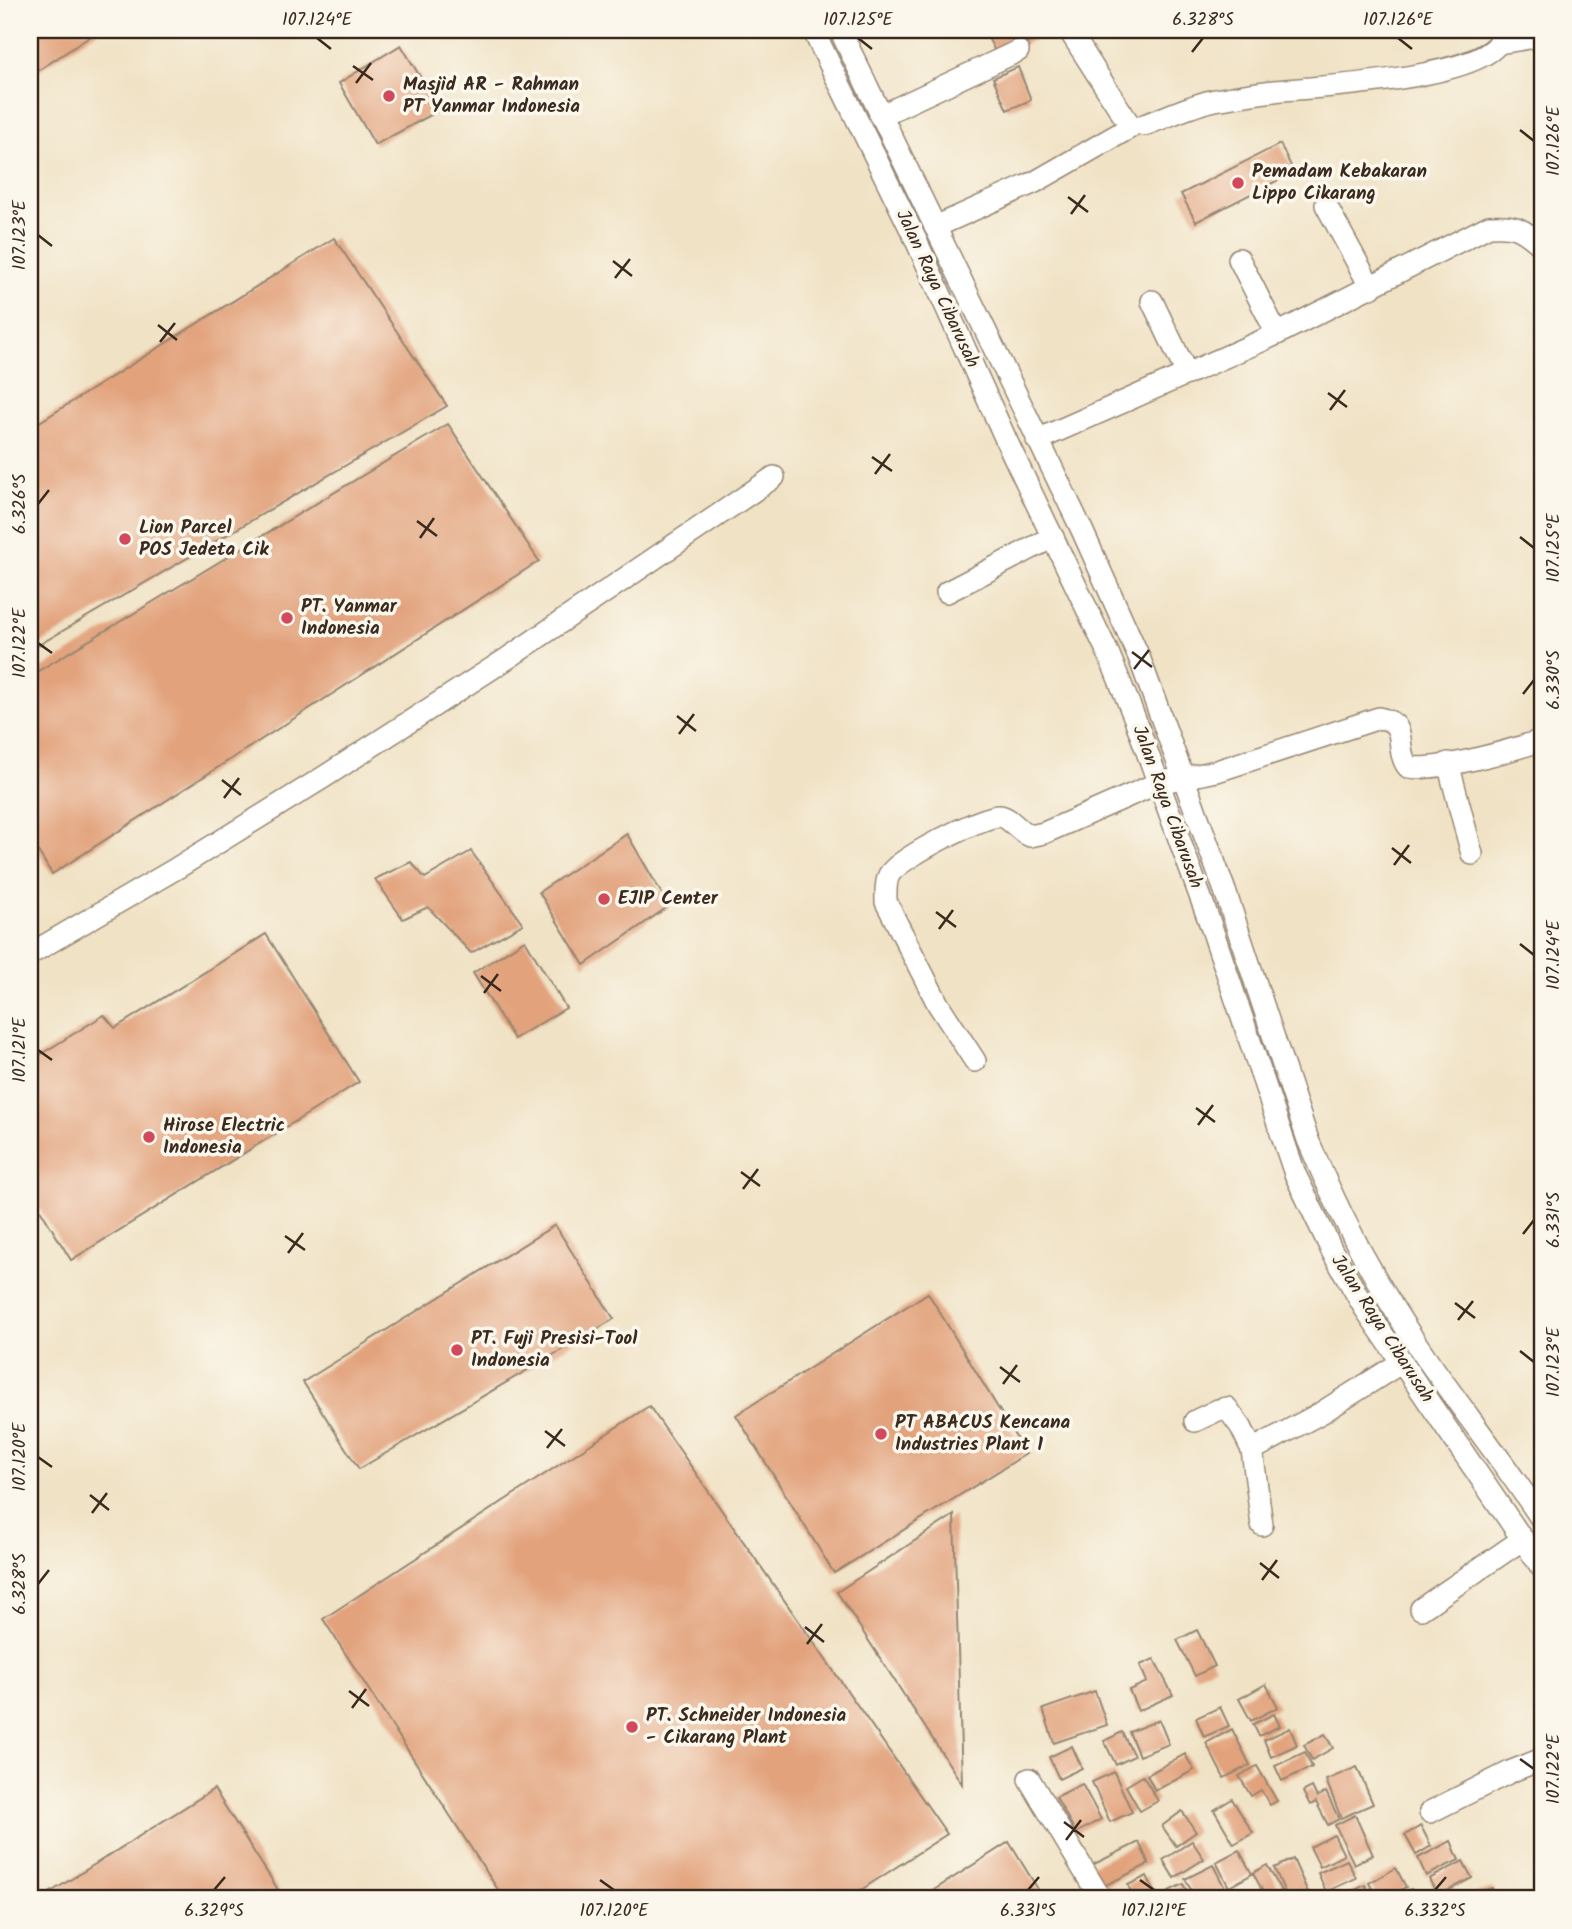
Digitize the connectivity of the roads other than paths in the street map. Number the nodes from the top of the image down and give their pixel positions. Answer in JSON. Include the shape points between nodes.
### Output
{"nodes":[{"id":1,"x":813,"y":30,"type":"edge"},
{"id":2,"x":840,"y":30,"type":"edge"},
{"id":3,"x":1069,"y":30,"type":"edge"},
{"id":4,"x":1501,"y":36,"type":"edge"},
{"id":5,"x":1542,"y":36,"type":"edge"},
{"id":6,"x":1018,"y":51,"type":"dead end"},
{"id":7,"x":880,"y":116,"type":"junction"},
{"id":8,"x":1144,"y":125,"type":"dead end"},
{"id":9,"x":1326,"y":205,"type":"dead end"},
{"id":10,"x":935,"y":227,"type":"junction"},
{"id":11,"x":1542,"y":246,"type":"edge"},
{"id":12,"x":1239,"y":258,"type":"dead end"},
{"id":13,"x":1371,"y":288,"type":"junction"},
{"id":14,"x":1152,"y":301,"type":"dead end"},
{"id":15,"x":1277,"y":334,"type":"junction"},
{"id":16,"x":1187,"y":374,"type":"junction"},
{"id":17,"x":1037,"y":440,"type":"junction"},
{"id":18,"x":774,"y":477,"type":"dead end"},
{"id":19,"x":1053,"y":537,"type":"junction"},
{"id":20,"x":947,"y":592,"type":"dead end"},
{"id":21,"x":1542,"y":740,"type":"edge"},
{"id":22,"x":1448,"y":763,"type":"junction"},
{"id":23,"x":1186,"y":779,"type":"junction"},
{"id":24,"x":1158,"y":783,"type":"junction"},
{"id":25,"x":1472,"y":854,"type":"dead end"},
{"id":26,"x":30,"y":954,"type":"edge"},
{"id":27,"x":975,"y":1061,"type":"dead end"},
{"id":28,"x":1402,"y":1362,"type":"junction"},
{"id":29,"x":1195,"y":1420,"type":"dead end"},
{"id":30,"x":1252,"y":1450,"type":"junction"},
{"id":31,"x":1542,"y":1520,"type":"edge"},
{"id":32,"x":1262,"y":1525,"type":"dead end"},
{"id":33,"x":1522,"y":1539,"type":"junction"},
{"id":34,"x":1542,"y":1568,"type":"edge"},
{"id":35,"x":1421,"y":1609,"type":"dead end"},
{"id":36,"x":1542,"y":1759,"type":"edge"},
{"id":37,"x":1029,"y":1779,"type":"dead end"},
{"id":38,"x":1430,"y":1812,"type":"dead end"},
{"id":39,"x":1101,"y":1899,"type":"edge"}],
"edges":[{"from":1,"to":19,"type":"street","name":"Jalan Raya Cibarusah"},
{"from":2,"to":7,"type":"street","name":"Jalan Raya Cibarusah"},
{"from":3,"to":10,"type":"street","via":[[1131,127],[1035,182]]},
{"from":4,"to":5,"type":"street"},
{"from":4,"to":8,"type":"street","via":[[1489,51],[1417,77],[1212,101]]},
{"from":6,"to":7,"type":"street"},
{"from":7,"to":10,"type":"street","name":"Jalan Raya Cibarusah"},
{"from":9,"to":13,"type":"street"},
{"from":10,"to":17,"type":"street","name":"Jalan Raya Cibarusah"},
{"from":11,"to":13,"type":"street","via":[[1523,229],[1489,226]]},
{"from":12,"to":15,"type":"street"},
{"from":13,"to":15,"type":"street"},
{"from":14,"to":16,"type":"street"},
{"from":15,"to":16,"type":"street"},
{"from":16,"to":17,"type":"street"},
{"from":17,"to":23,"type":"street","name":"Jalan Raya Cibarusah","via":[[1139,657]]},
{"from":18,"to":26,"type":"street","via":[[324,777]]},
{"from":19,"to":20,"type":"street"},
{"from":19,"to":24,"type":"street","name":"Jalan Raya Cibarusah","via":[[1109,656]]},
{"from":21,"to":22,"type":"street"},
{"from":22,"to":23,"type":"street","via":[[1421,769],[1408,766],[1403,761],[1399,730],[1392,721],[1379,718]]},
{"from":22,"to":25,"type":"street"},
{"from":23,"to":24,"type":"street"},
{"from":23,"to":31,"type":"street","name":"Jalan Raya Cibarusah","via":[[1327,1186],[1385,1294]]},
{"from":24,"to":27,"type":"street","via":[[1044,833],[1030,836],[999,816],[977,823],[905,860],[889,874],[886,902],[938,1004]]},
{"from":24,"to":28,"type":"street","name":"Jalan Raya Cibarusah","via":[[1295,1174],[1348,1282]]},
{"from":28,"to":30,"type":"street"},
{"from":28,"to":33,"type":"street","name":"Jalan Raya Cibarusah"},
{"from":29,"to":30,"type":"street","via":[[1227,1408]]},
{"from":30,"to":32,"type":"street"},
{"from":33,"to":34,"type":"street","name":"Jalan Raya Cibarusah"},
{"from":33,"to":35,"type":"street"},
{"from":36,"to":38,"type":"street"},
{"from":37,"to":39,"type":"street"}]}
